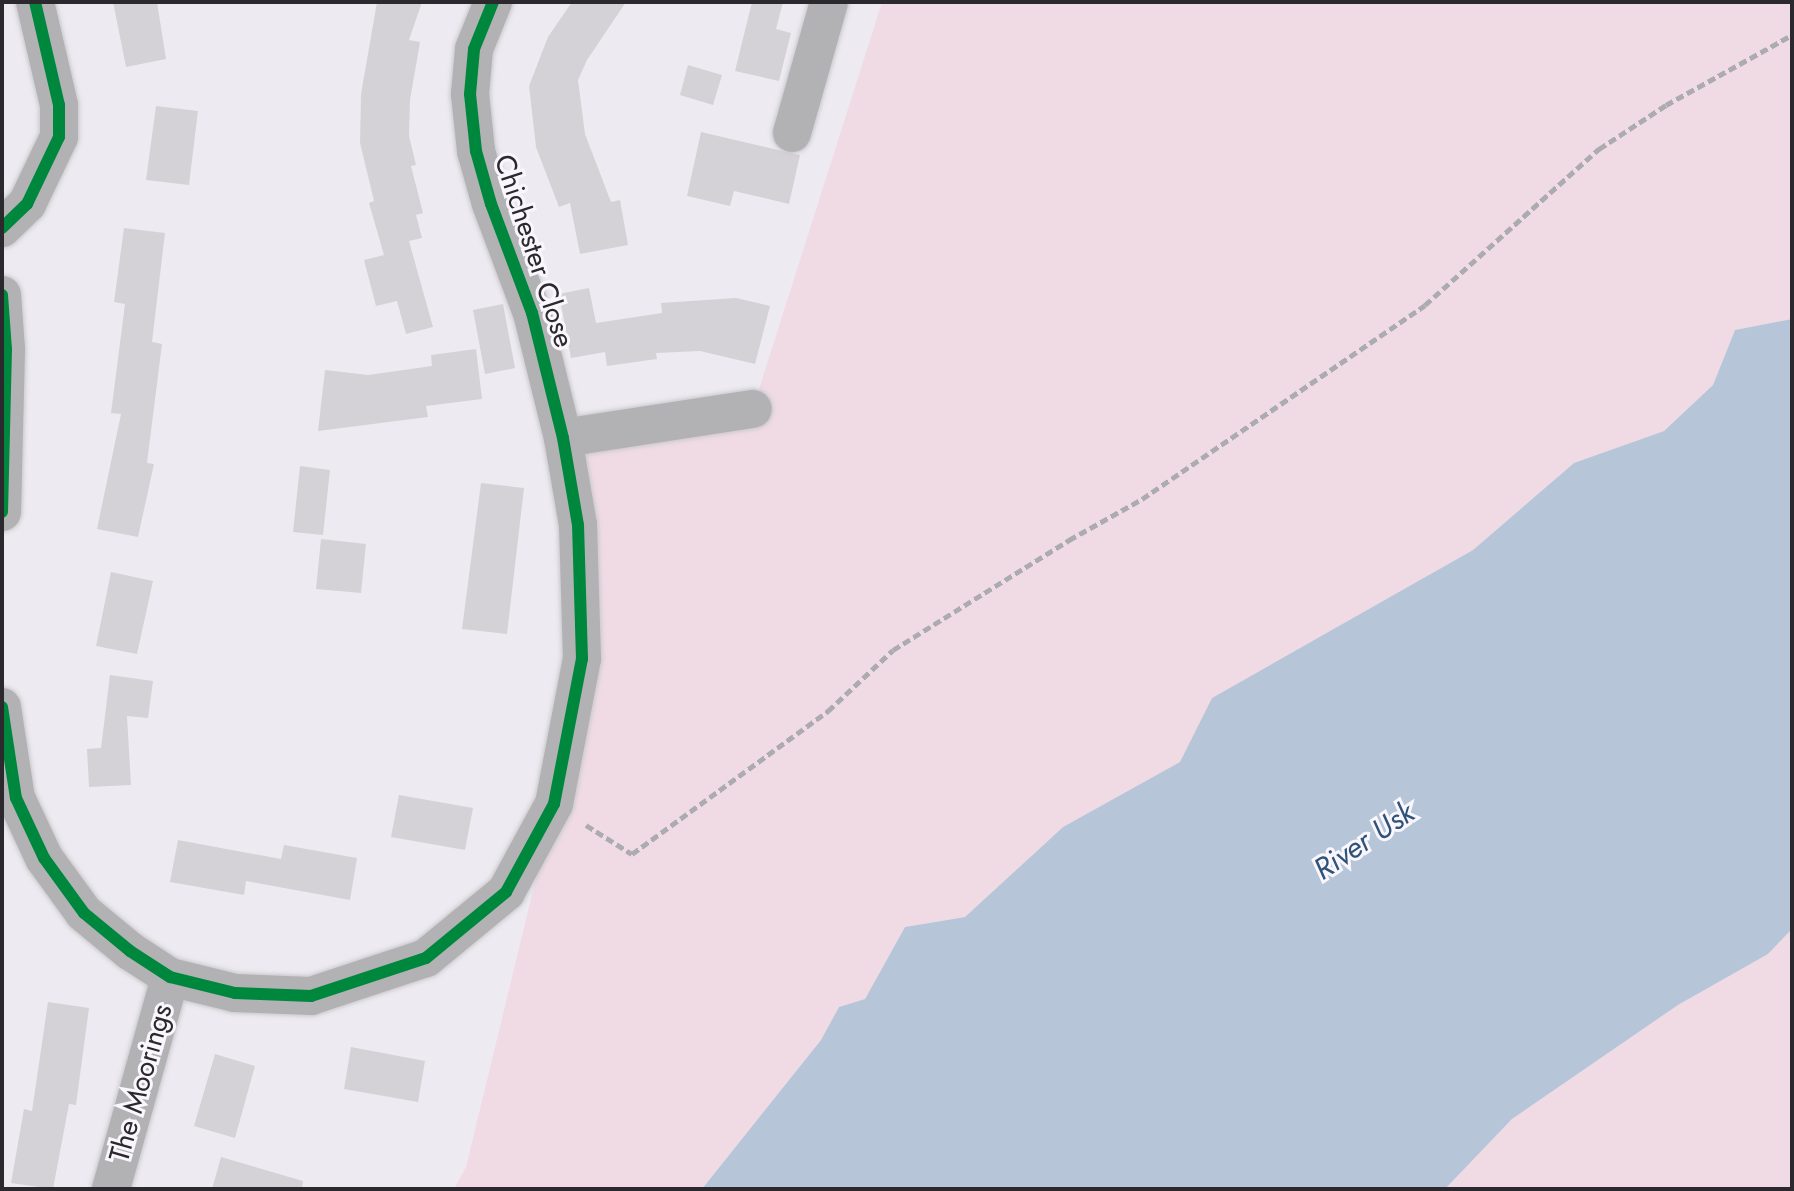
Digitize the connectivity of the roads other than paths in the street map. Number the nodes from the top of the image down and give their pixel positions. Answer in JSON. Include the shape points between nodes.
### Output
{"nodes":[{"id":1,"x":35,"y":2,"type":"edge"},
{"id":2,"x":493,"y":2,"type":"edge"},
{"id":3,"x":829,"y":2,"type":"edge"},
{"id":4,"x":792,"y":133,"type":"dead end"},
{"id":5,"x":2,"y":228,"type":"edge"},
{"id":6,"x":2,"y":295,"type":"edge"},
{"id":7,"x":753,"y":409,"type":"dead end"},
{"id":8,"x":563,"y":438,"type":"junction"},
{"id":9,"x":2,"y":512,"type":"edge"},
{"id":10,"x":582,"y":659,"type":"joint"},
{"id":11,"x":2,"y":707,"type":"edge"},
{"id":12,"x":170,"y":977,"type":"junction"},
{"id":13,"x":111,"y":1189,"type":"edge"}],
"edges":[{"from":1,"to":5,"type":"street","via":[[59,105],[59,137],[27,204]]},
{"from":2,"to":8,"type":"street","name":"Chichester Close","via":[[474,49],[470,94],[476,151],[532,313]]},
{"from":3,"to":4,"type":"street"},
{"from":6,"to":9,"type":"street"},
{"from":7,"to":8,"type":"street"},
{"from":8,"to":10,"type":"street","name":"Chichester Close","via":[[578,525]]},
{"from":10,"to":12,"type":"street","name":"The Moorings","via":[[554,804],[506,892],[426,958],[311,996],[235,993]]},
{"from":11,"to":12,"type":"street","name":"The Moorings","via":[[16,798],[44,858],[84,913]]},
{"from":12,"to":13,"type":"street","name":"The Moorings"}]}
